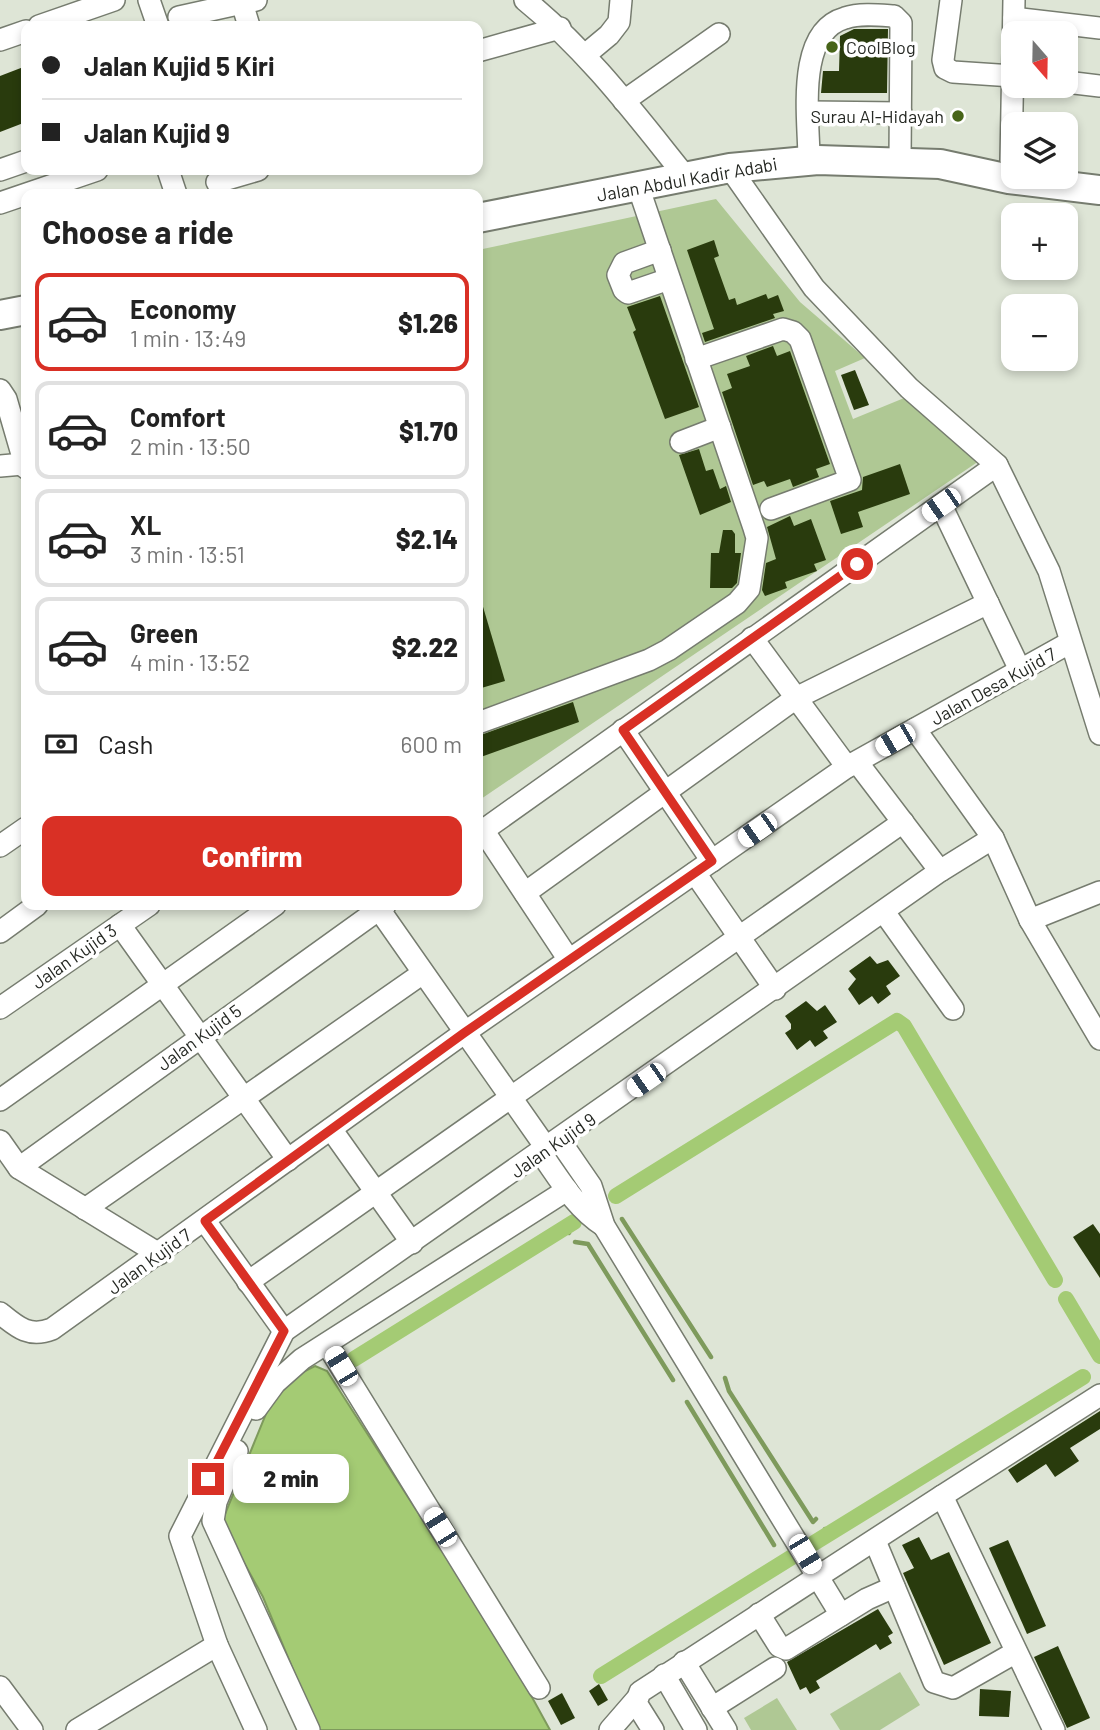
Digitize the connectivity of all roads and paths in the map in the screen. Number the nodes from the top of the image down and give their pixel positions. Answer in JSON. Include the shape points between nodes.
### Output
{"nodes":[{"id":1,"x":114,"y":0,"type":"edge"},
{"id":2,"x":149,"y":0,"type":"edge"},
{"id":3,"x":525,"y":0,"type":"edge"},
{"id":4,"x":621,"y":0,"type":"edge"},
{"id":5,"x":951,"y":0,"type":"edge"},
{"id":6,"x":249,"y":1,"type":"edge"},
{"id":7,"x":1014,"y":9,"type":"edge"},
{"id":8,"x":178,"y":14,"type":"edge"},
{"id":9,"x":53,"y":21,"type":"edge"},
{"id":10,"x":156,"y":21,"type":"edge"},
{"id":11,"x":249,"y":21,"type":"edge"},
{"id":12,"x":560,"y":28,"type":"junction"},
{"id":13,"x":1100,"y":28,"type":"edge"},
{"id":14,"x":21,"y":33,"type":"edge"},
{"id":15,"x":719,"y":34,"type":"dead end"},
{"id":16,"x":0,"y":40,"type":"edge"},
{"id":17,"x":483,"y":50,"type":"edge"},
{"id":18,"x":585,"y":55,"type":"junction"},
{"id":19,"x":1001,"y":75,"type":"edge"},
{"id":20,"x":1078,"y":83,"type":"edge"},
{"id":21,"x":1100,"y":86,"type":"edge"},
{"id":22,"x":624,"y":101,"type":"junction"},
{"id":23,"x":809,"y":112,"type":"junction"},
{"id":24,"x":901,"y":113,"type":"junction"},
{"id":25,"x":809,"y":160,"type":"junction"},
{"id":26,"x":900,"y":160,"type":"junction"},
{"id":27,"x":1001,"y":161,"type":"edge"},
{"id":28,"x":21,"y":163,"type":"edge"},
{"id":29,"x":940,"y":164,"type":"junction"},
{"id":30,"x":730,"y":168,"type":"junction"},
{"id":31,"x":1078,"y":169,"type":"edge"},
{"id":32,"x":0,"y":170,"type":"edge"},
{"id":33,"x":1100,"y":172,"type":"edge"},
{"id":34,"x":82,"y":175,"type":"edge"},
{"id":35,"x":241,"y":175,"type":"edge"},
{"id":36,"x":685,"y":176,"type":"junction"},
{"id":37,"x":218,"y":182,"type":"edge"},
{"id":38,"x":638,"y":186,"type":"junction"},
{"id":39,"x":41,"y":189,"type":"edge"},
{"id":40,"x":1100,"y":190,"type":"edge"},
{"id":41,"x":21,"y":196,"type":"edge"},
{"id":42,"x":0,"y":203,"type":"edge"},
{"id":43,"x":483,"y":217,"type":"edge"},
{"id":44,"x":660,"y":250,"type":"junction"},
{"id":45,"x":669,"y":279,"type":"junction"},
{"id":46,"x":696,"y":359,"type":"junction"},
{"id":47,"x":0,"y":390,"type":"edge"},
{"id":48,"x":720,"y":427,"type":"junction"},
{"id":49,"x":681,"y":442,"type":"dead end"},
{"id":50,"x":21,"y":452,"type":"edge"},
{"id":51,"x":997,"y":465,"type":"junction"},
{"id":52,"x":0,"y":466,"type":"edge"},
{"id":53,"x":21,"y":466,"type":"edge"},
{"id":54,"x":941,"y":505,"type":"junction"},
{"id":55,"x":771,"y":509,"type":"dead end"},
{"id":56,"x":988,"y":603,"type":"junction"},
{"id":57,"x":752,"y":638,"type":"junction"},
{"id":58,"x":1069,"y":643,"type":"junction"},
{"id":59,"x":1020,"y":670,"type":"junction"},
{"id":60,"x":796,"y":698,"type":"junction"},
{"id":61,"x":483,"y":721,"type":"edge"},
{"id":62,"x":915,"y":729,"type":"junction"},
{"id":63,"x":623,"y":730,"type":"junction"},
{"id":64,"x":1100,"y":734,"type":"edge"},
{"id":65,"x":852,"y":765,"type":"junction"},
{"id":66,"x":665,"y":792,"type":"junction"},
{"id":67,"x":903,"y":822,"type":"junction"},
{"id":68,"x":483,"y":830,"type":"edge"},
{"id":69,"x":21,"y":831,"type":"edge"},
{"id":70,"x":483,"y":836,"type":"edge"},
{"id":71,"x":993,"y":838,"type":"junction"},
{"id":72,"x":0,"y":846,"type":"edge"},
{"id":73,"x":704,"y":867,"type":"junction"},
{"id":74,"x":940,"y":871,"type":"junction"},
{"id":75,"x":1100,"y":892,"type":"edge"},
{"id":76,"x":525,"y":893,"type":"junction"},
{"id":77,"x":30,"y":910,"type":"edge"},
{"id":78,"x":138,"y":910,"type":"edge"},
{"id":79,"x":268,"y":910,"type":"edge"},
{"id":80,"x":374,"y":910,"type":"edge"},
{"id":81,"x":383,"y":910,"type":"edge"},
{"id":82,"x":884,"y":912,"type":"junction"},
{"id":83,"x":1030,"y":920,"type":"junction"},
{"id":84,"x":120,"y":925,"type":"junction"},
{"id":85,"x":0,"y":932,"type":"edge"},
{"id":86,"x":739,"y":937,"type":"junction"},
{"id":87,"x":569,"y":960,"type":"junction"},
{"id":88,"x":423,"y":973,"type":"junction"},
{"id":89,"x":161,"y":985,"type":"junction"},
{"id":90,"x":775,"y":989,"type":"junction"},
{"id":91,"x":0,"y":1008,"type":"edge"},
{"id":92,"x":953,"y":1009,"type":"dead end"},
{"id":93,"x":464,"y":1033,"type":"junction"},
{"id":94,"x":197,"y":1038,"type":"junction"},
{"id":95,"x":1100,"y":1039,"type":"edge"},
{"id":96,"x":242,"y":1098,"type":"junction"},
{"id":97,"x":510,"y":1098,"type":"junction"},
{"id":98,"x":0,"y":1100,"type":"edge"},
{"id":99,"x":331,"y":1129,"type":"junction"},
{"id":100,"x":0,"y":1141,"type":"edge"},
{"id":101,"x":549,"y":1148,"type":"junction"},
{"id":102,"x":288,"y":1160,"type":"junction"},
{"id":103,"x":19,"y":1168,"type":"junction"},
{"id":104,"x":567,"y":1191,"type":"junction"},
{"id":105,"x":376,"y":1192,"type":"junction"},
{"id":106,"x":85,"y":1209,"type":"junction"},
{"id":107,"x":205,"y":1221,"type":"junction"},
{"id":108,"x":604,"y":1226,"type":"junction"},
{"id":109,"x":412,"y":1243,"type":"junction"},
{"id":110,"x":159,"y":1254,"type":"junction"},
{"id":111,"x":248,"y":1282,"type":"junction"},
{"id":112,"x":0,"y":1312,"type":"edge"},
{"id":113,"x":284,"y":1331,"type":"junction"},
{"id":114,"x":327,"y":1343,"type":"junction"},
{"id":115,"x":1100,"y":1395,"type":"edge"},
{"id":116,"x":942,"y":1496,"type":"junction"},
{"id":117,"x":875,"y":1541,"type":"junction"},
{"id":118,"x":818,"y":1576,"type":"junction"},
{"id":119,"x":894,"y":1587,"type":"junction"},
{"id":120,"x":759,"y":1614,"type":"junction"},
{"id":121,"x":841,"y":1615,"type":"junction"},
{"id":122,"x":217,"y":1645,"type":"junction"},
{"id":123,"x":1016,"y":1652,"type":"junction"},
{"id":124,"x":684,"y":1662,"type":"junction"},
{"id":125,"x":775,"y":1668,"type":"dead end"},
{"id":126,"x":664,"y":1675,"type":"junction"},
{"id":127,"x":0,"y":1686,"type":"edge"},
{"id":128,"x":539,"y":1688,"type":"dead end"},
{"id":129,"x":636,"y":1700,"type":"junction"},
{"id":130,"x":712,"y":1708,"type":"junction"},
{"id":131,"x":32,"y":1730,"type":"edge"},
{"id":132,"x":77,"y":1730,"type":"edge"},
{"id":133,"x":256,"y":1730,"type":"edge"},
{"id":134,"x":309,"y":1730,"type":"edge"},
{"id":135,"x":610,"y":1730,"type":"edge"},
{"id":136,"x":653,"y":1730,"type":"edge"},
{"id":137,"x":696,"y":1730,"type":"edge"},
{"id":138,"x":726,"y":1730,"type":"edge"},
{"id":139,"x":1054,"y":1730,"type":"edge"}],
"edges":[{"from":1,"to":9,"type":"street"},
{"from":2,"to":10,"type":"street"},
{"from":3,"to":12,"type":"street"},
{"from":4,"to":18,"type":"street","via":[[618,22]]},
{"from":5,"to":19,"type":"street","via":[[945,68]]},
{"from":6,"to":8,"type":"street"},
{"from":6,"to":11,"type":"street"},
{"from":7,"to":13,"type":"street"},
{"from":12,"to":17,"type":"street"},
{"from":12,"to":18,"type":"street"},
{"from":14,"to":16,"type":"street"},
{"from":15,"to":22,"type":"street"},
{"from":18,"to":22,"type":"street"},
{"from":20,"to":21,"type":"street"},
{"from":22,"to":36,"type":"street"},
{"from":23,"to":24,"type":"street"},
{"from":23,"to":24,"type":"street","via":[[811,52],[821,34],[847,17],[891,16],[901,23]]},
{"from":23,"to":25,"type":"street"},
{"from":24,"to":26,"type":"street"},
{"from":25,"to":26,"type":"main road","name":"Jalan Abdul Kadir Adabi"},
{"from":25,"to":30,"type":"main road","name":"Jalan Abdul Kadir Adabi"},
{"from":26,"to":29,"type":"main road","name":"Jalan Abdul Kadir Adabi"},
{"from":27,"to":29,"type":"main road","name":"Jalan Abdul Kadir Adabi"},
{"from":28,"to":32,"type":"street"},
{"from":29,"to":40,"type":"main road","name":"Jalan Abdul Kadir Adabi","via":[[1009,179]]},
{"from":30,"to":36,"type":"main road","name":"Jalan Abdul Kadir Adabi"},
{"from":30,"to":51,"type":"street","via":[[814,288],[909,388]]},
{"from":31,"to":33,"type":"main road"},
{"from":34,"to":39,"type":"street"},
{"from":35,"to":37,"type":"street"},
{"from":36,"to":38,"type":"main road","name":"Jalan Abdul Kadir Adabi"},
{"from":38,"to":43,"type":"main road","name":"Jalan Abdul Kadir Adabi"},
{"from":38,"to":44,"type":"street"},
{"from":41,"to":42,"type":"street"},
{"from":44,"to":45,"type":"street"},
{"from":44,"to":45,"type":"street","via":[[624,263],[618,275],[628,293]]},
{"from":45,"to":46,"type":"street"},
{"from":46,"to":48,"type":"street"},
{"from":46,"to":55,"type":"street","via":[[778,330],[787,329],[800,339],[849,480]]},
{"from":47,"to":50,"type":"street"},
{"from":48,"to":49,"type":"street"},
{"from":48,"to":61,"type":"street","via":[[757,538],[745,596],[668,650]]},
{"from":51,"to":54,"type":"street"},
{"from":51,"to":58,"type":"street","via":[[1049,571]]},
{"from":52,"to":53,"type":"street"},
{"from":54,"to":56,"type":"street"},
{"from":54,"to":57,"type":"street"},
{"from":56,"to":59,"type":"street"},
{"from":56,"to":60,"type":"street"},
{"from":57,"to":60,"type":"street"},
{"from":57,"to":63,"type":"street"},
{"from":58,"to":59,"type":"street","name":"Jalan Desa Kujid 7"},
{"from":58,"to":64,"type":"street"},
{"from":59,"to":62,"type":"street","name":"Jalan Desa Kujid 7"},
{"from":60,"to":65,"type":"street"},
{"from":60,"to":66,"type":"street"},
{"from":62,"to":65,"type":"street","name":"Jalan Desa Kujid 7"},
{"from":62,"to":71,"type":"street"},
{"from":63,"to":66,"type":"street"},
{"from":63,"to":68,"type":"street"},
{"from":65,"to":67,"type":"street"},
{"from":65,"to":73,"type":"street","name":"Jalan Desa Kujid 7"},
{"from":66,"to":73,"type":"street"},
{"from":66,"to":76,"type":"street"},
{"from":67,"to":74,"type":"street"},
{"from":67,"to":86,"type":"street"},
{"from":69,"to":72,"type":"street"},
{"from":70,"to":76,"type":"street"},
{"from":71,"to":74,"type":"street","name":"Jalan Kujid 9"},
{"from":71,"to":83,"type":"street"},
{"from":73,"to":86,"type":"street"},
{"from":73,"to":87,"type":"street","name":"Jalan Desa Kujid 7"},
{"from":74,"to":82,"type":"street","name":"Jalan Kujid 9"},
{"from":75,"to":83,"type":"street"},
{"from":76,"to":87,"type":"street"},
{"from":77,"to":85,"type":"street"},
{"from":78,"to":84,"type":"street","name":"Jalan Kujid 3"},
{"from":79,"to":89,"type":"street"},
{"from":80,"to":94,"type":"street","name":"Jalan Kujid 5"},
{"from":81,"to":88,"type":"street"},
{"from":82,"to":90,"type":"street","name":"Jalan Kujid 9"},
{"from":82,"to":92,"type":"street"},
{"from":83,"to":95,"type":"street"},
{"from":84,"to":89,"type":"street"},
{"from":84,"to":91,"type":"street","name":"Jalan Kujid 3"},
{"from":86,"to":90,"type":"street"},
{"from":86,"to":97,"type":"street"},
{"from":87,"to":93,"type":"street","name":"Jalan Desa Kujid 7"},
{"from":88,"to":93,"type":"street"},
{"from":88,"to":96,"type":"street"},
{"from":89,"to":94,"type":"street"},
{"from":89,"to":98,"type":"street"},
{"from":90,"to":101,"type":"street","name":"Jalan Kujid 9"},
{"from":93,"to":97,"type":"street"},
{"from":93,"to":99,"type":"street","name":"Jalan Kujid 7"},
{"from":94,"to":96,"type":"street"},
{"from":94,"to":103,"type":"street","name":"Jalan Kujid 5"},
{"from":96,"to":102,"type":"street"},
{"from":96,"to":106,"type":"street"},
{"from":97,"to":101,"type":"street"},
{"from":97,"to":105,"type":"street"},
{"from":99,"to":102,"type":"street","name":"Jalan Kujid 7"},
{"from":99,"to":105,"type":"street"},
{"from":100,"to":103,"type":"street"},
{"from":101,"to":104,"type":"street"},
{"from":101,"to":108,"type":"street","via":[[591,1186]]},
{"from":101,"to":109,"type":"street","name":"Jalan Kujid 9"},
{"from":102,"to":107,"type":"street","name":"Jalan Kujid 7"},
{"from":103,"to":106,"type":"street"},
{"from":104,"to":108,"type":"street"},
{"from":104,"to":114,"type":"street"},
{"from":105,"to":109,"type":"street"},
{"from":105,"to":111,"type":"street"},
{"from":106,"to":110,"type":"street"},
{"from":107,"to":110,"type":"street","name":"Jalan Kujid 7"},
{"from":107,"to":111,"type":"street"},
{"from":108,"to":118,"type":"street"},
{"from":109,"to":113,"type":"street","name":"Jalan Kujid 9"},
{"from":110,"to":112,"type":"street","name":"Jalan Kujid 7","via":[[52,1329],[27,1332]]},
{"from":111,"to":113,"type":"street"},
{"from":113,"to":122,"type":"street","name":"Jalan Kujid 9","via":[[180,1536]]},
{"from":114,"to":128,"type":"street"},
{"from":114,"to":134,"type":"street","via":[[285,1372],[256,1409],[224,1481],[213,1521]]},
{"from":115,"to":116,"type":"street"},
{"from":116,"to":117,"type":"street"},
{"from":116,"to":123,"type":"street"},
{"from":117,"to":118,"type":"street"},
{"from":117,"to":119,"type":"street"},
{"from":118,"to":120,"type":"street"},
{"from":118,"to":121,"type":"street"},
{"from":119,"to":121,"type":"street"},
{"from":119,"to":123,"type":"street","via":[[930,1676],[939,1686],[960,1686]]},
{"from":120,"to":121,"type":"street","via":[[779,1646],[786,1649]]},
{"from":120,"to":124,"type":"street"},
{"from":122,"to":132,"type":"street"},
{"from":122,"to":133,"type":"street","name":"Jalan Kujid 9"},
{"from":123,"to":139,"type":"street"},
{"from":124,"to":126,"type":"street"},
{"from":124,"to":130,"type":"street"},
{"from":125,"to":130,"type":"street"},
{"from":126,"to":129,"type":"street"},
{"from":126,"to":137,"type":"street"},
{"from":127,"to":131,"type":"street"},
{"from":129,"to":135,"type":"street"},
{"from":129,"to":136,"type":"street"},
{"from":130,"to":138,"type":"street"}]}
